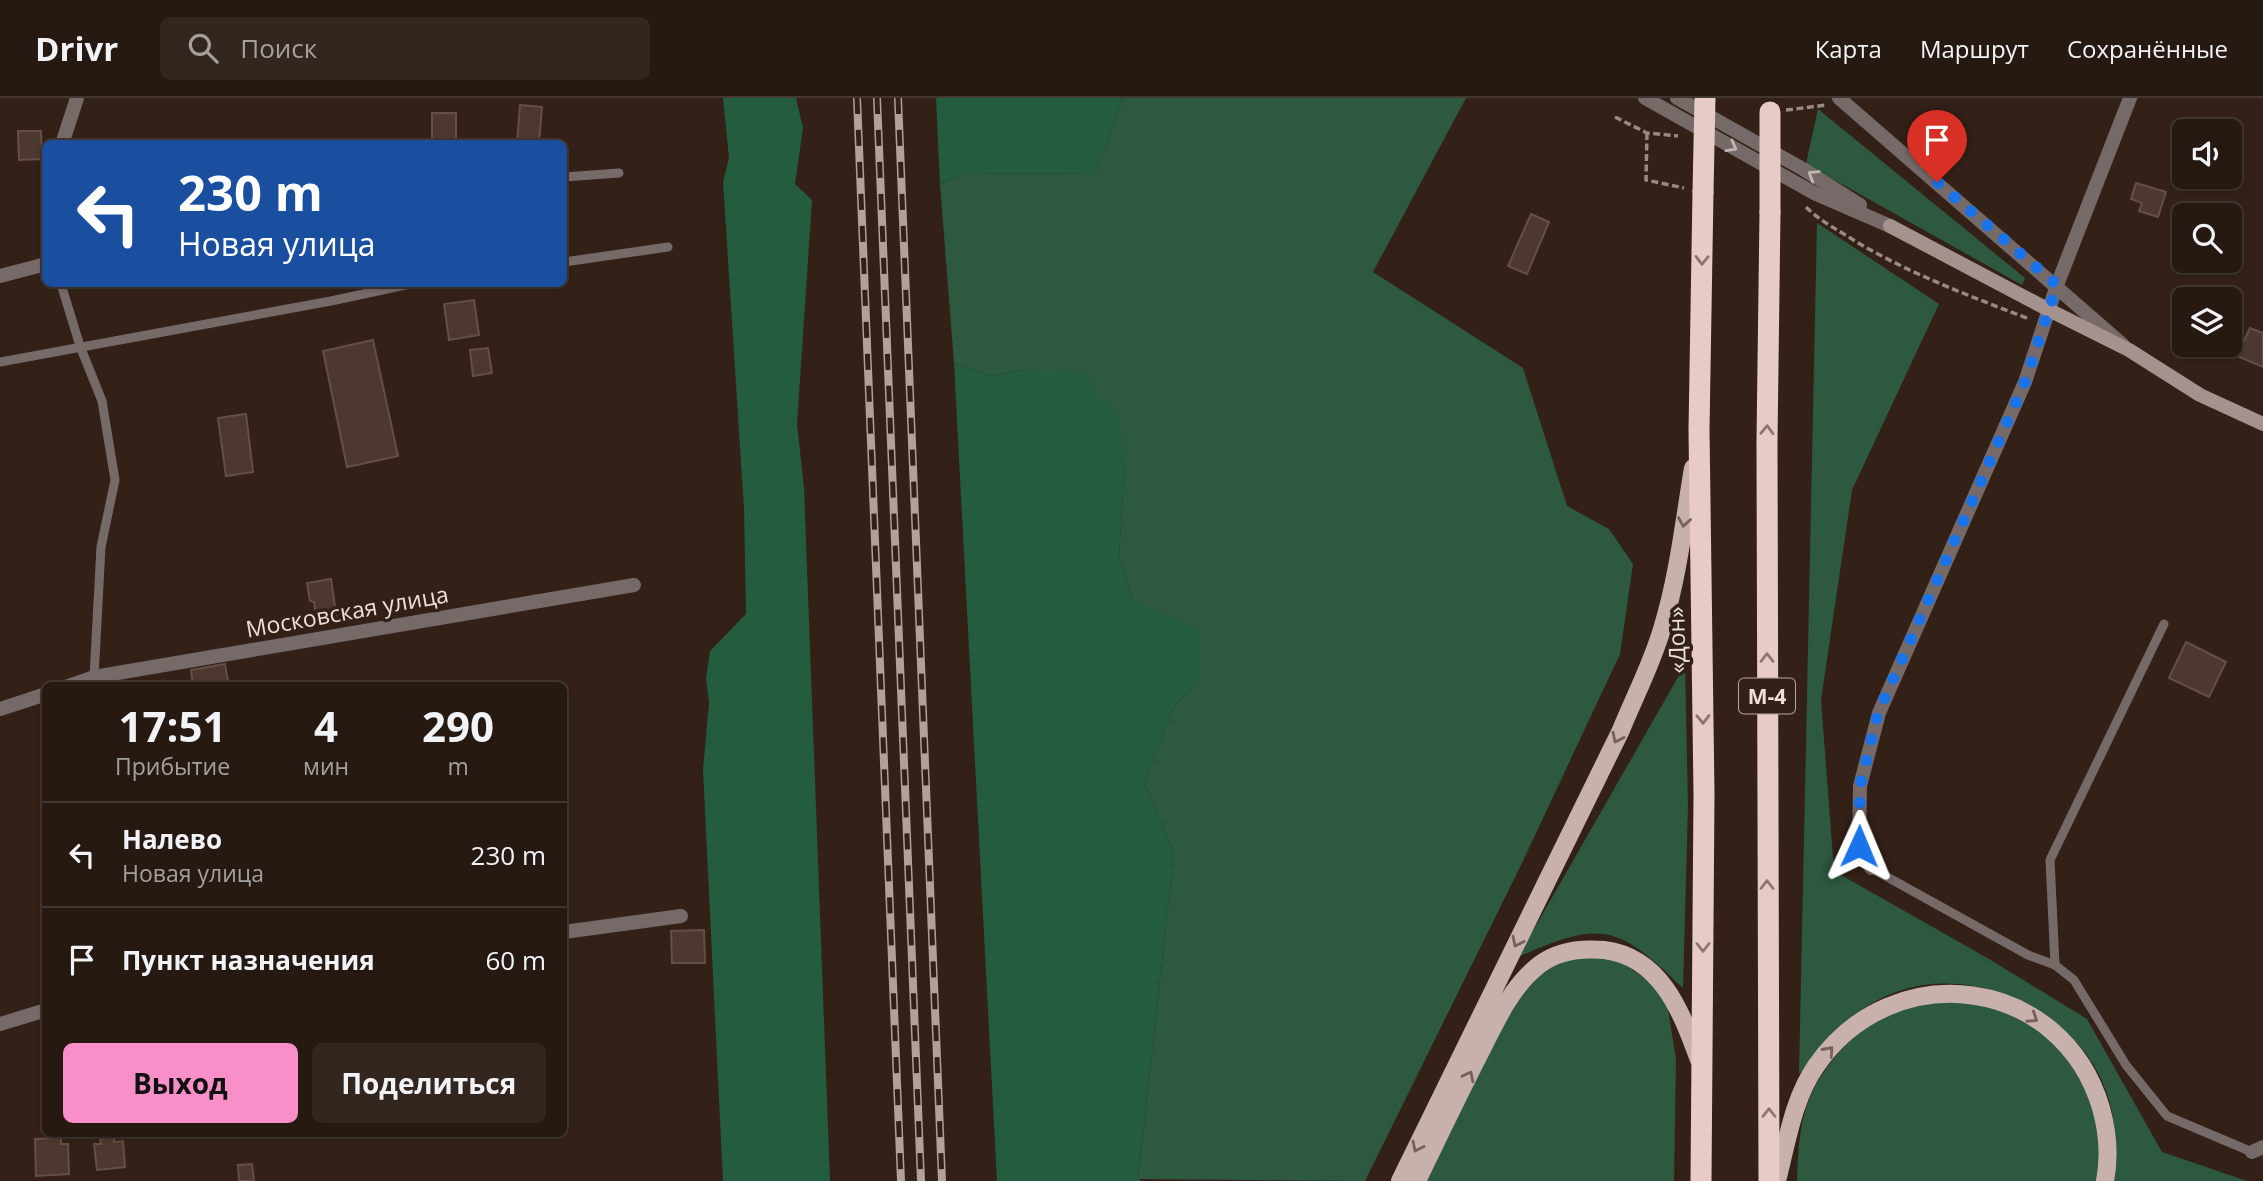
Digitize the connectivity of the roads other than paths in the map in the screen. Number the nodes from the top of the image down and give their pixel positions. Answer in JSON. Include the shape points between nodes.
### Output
{"nodes":[{"id":1,"x":78,"y":98,"type":"edge"},
{"id":2,"x":1644,"y":98,"type":"edge"},
{"id":3,"x":1677,"y":98,"type":"edge"},
{"id":4,"x":1705,"y":98,"type":"edge"},
{"id":5,"x":2130,"y":98,"type":"edge"},
{"id":6,"x":1841,"y":100,"type":"edge"},
{"id":7,"x":1770,"y":105,"type":"edge"},
{"id":8,"x":63,"y":140,"type":"edge"},
{"id":9,"x":619,"y":173,"type":"dead end"},
{"id":10,"x":567,"y":177,"type":"edge"},
{"id":11,"x":1890,"y":226,"type":"junction"},
{"id":12,"x":668,"y":247,"type":"dead end"},
{"id":13,"x":567,"y":262,"type":"edge"},
{"id":14,"x":42,"y":265,"type":"edge"},
{"id":15,"x":0,"y":276,"type":"edge"},
{"id":16,"x":2057,"y":285,"type":"junction"},
{"id":17,"x":62,"y":287,"type":"edge"},
{"id":18,"x":396,"y":287,"type":"edge"},
{"id":19,"x":2049,"y":310,"type":"junction"},
{"id":20,"x":80,"y":346,"type":"junction"},
{"id":21,"x":2129,"y":349,"type":"junction"},
{"id":22,"x":0,"y":362,"type":"edge"},
{"id":23,"x":2263,"y":424,"type":"edge"},
{"id":24,"x":1699,"y":430,"type":"junction"},
{"id":25,"x":634,"y":585,"type":"dead end"},
{"id":26,"x":2164,"y":624,"type":"dead end"},
{"id":27,"x":94,"y":677,"type":"junction"},
{"id":28,"x":80,"y":682,"type":"edge"},
{"id":29,"x":42,"y":695,"type":"edge"},
{"id":30,"x":0,"y":709,"type":"edge"},
{"id":31,"x":1871,"y":869,"type":"joint"},
{"id":32,"x":681,"y":916,"type":"dead end"},
{"id":33,"x":567,"y":932,"type":"edge"},
{"id":34,"x":2055,"y":965,"type":"junction"},
{"id":35,"x":42,"y":1011,"type":"edge"},
{"id":36,"x":0,"y":1024,"type":"edge"},
{"id":37,"x":1702,"y":1067,"type":"junction"},
{"id":38,"x":2258,"y":1150,"type":"edge"},
{"id":39,"x":1400,"y":1181,"type":"edge"},
{"id":40,"x":1417,"y":1181,"type":"edge"},
{"id":41,"x":1701,"y":1181,"type":"edge"},
{"id":42,"x":1769,"y":1181,"type":"edge"},
{"id":43,"x":1777,"y":1181,"type":"edge"},
{"id":44,"x":2105,"y":1181,"type":"edge"}],
"edges":[{"from":1,"to":8,"type":"street"},
{"from":2,"to":11,"type":"street","one_way":true,"via":[[1814,192]]},
{"from":11,"to":3,"type":"street","one_way":true,"via":[[1802,169]]},
{"from":4,"to":24,"type":"highway","name":"«Дон»","one_way":true,"bridge":true},
{"from":5,"to":16,"type":"street"},
{"from":6,"to":16,"type":"street"},
{"from":42,"to":7,"type":"highway","number":"М-4","one_way":true,"bridge":true},
{"from":9,"to":10,"type":"lane"},
{"from":11,"to":19,"type":"street"},
{"from":12,"to":13,"type":"lane"},
{"from":14,"to":15,"type":"street"},
{"from":16,"to":19,"type":"street"},
{"from":16,"to":21,"type":"street"},
{"from":17,"to":20,"type":"lane"},
{"from":18,"to":20,"type":"lane"},
{"from":19,"to":21,"type":"street"},
{"from":19,"to":31,"type":"street","via":[[2025,382],[1878,713],[1860,786],[1859,846]]},
{"from":20,"to":22,"type":"lane"},
{"from":20,"to":27,"type":"lane","via":[[102,401],[115,480],[101,547]]},
{"from":21,"to":23,"type":"street","via":[[2200,396]]},
{"from":24,"to":37,"type":"highway","name":"«Дон»","one_way":true},
{"from":24,"to":39,"type":"main road","one_way":true,"via":[[1662,630],[1621,730]]},
{"from":25,"to":27,"type":"street","name":"Московская улица"},
{"from":26,"to":34,"type":"lane","via":[[2050,860]]},
{"from":27,"to":28,"type":"street","name":"Московская улица"},
{"from":29,"to":30,"type":"street"},
{"from":31,"to":34,"type":"lane","via":[[2028,956]]},
{"from":32,"to":33,"type":"street"},
{"from":34,"to":38,"type":"lane","via":[[2074,980],[2126,1065],[2167,1116]]},
{"from":35,"to":36,"type":"street"},
{"from":40,"to":37,"type":"main road","one_way":true,"via":[[1508,999],[1541,964],[1560,953],[1585,948],[1613,951],[1639,963],[1677,1002]]},
{"from":37,"to":41,"type":"highway","name":"«Дон»"},
{"from":43,"to":44,"type":"main road","one_way":true,"via":[[1796,1108],[1827,1052],[1855,1024],[1884,1008],[1920,996],[1958,992],[2019,1009],[2073,1053],[2092,1084],[2104,1119],[2109,1159]]}]}
